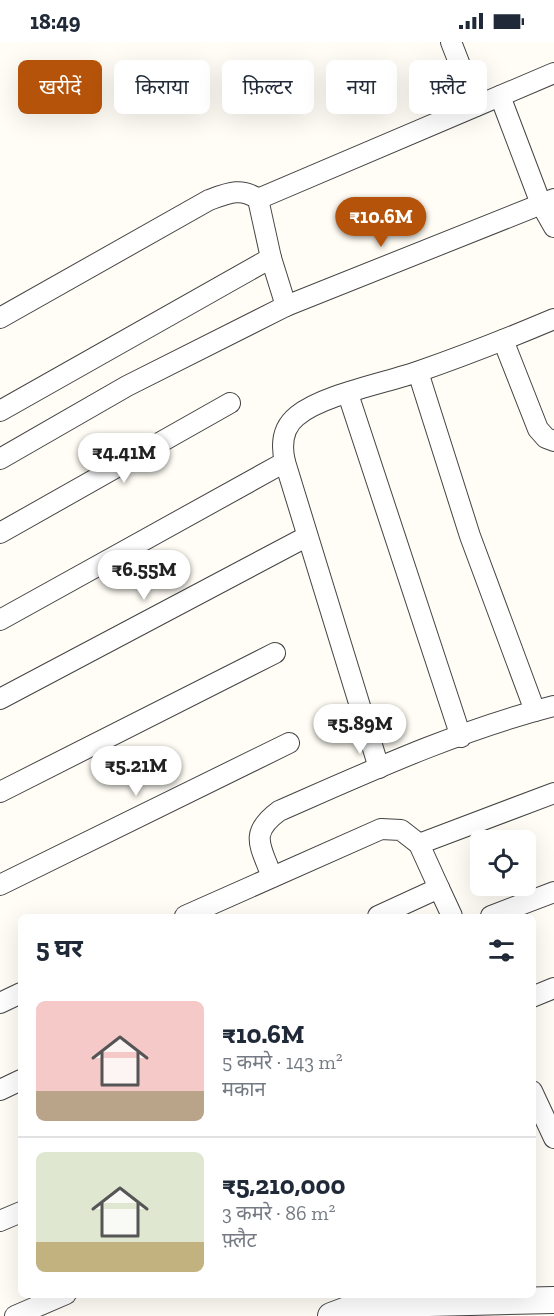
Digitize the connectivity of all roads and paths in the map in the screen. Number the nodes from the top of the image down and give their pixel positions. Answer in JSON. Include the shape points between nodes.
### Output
{"nodes":[{"id":1,"x":451,"y":42,"type":"edge"},
{"id":2,"x":458,"y":60,"type":"edge"},
{"id":3,"x":554,"y":73,"type":"edge"},
{"id":4,"x":500,"y":96,"type":"junction"},
{"id":5,"x":487,"y":101,"type":"edge"},
{"id":6,"x":457,"y":114,"type":"edge"},
{"id":7,"x":258,"y":199,"type":"junction"},
{"id":8,"x":547,"y":201,"type":"edge"},
{"id":9,"x":554,"y":227,"type":"edge"},
{"id":10,"x":271,"y":258,"type":"junction"},
{"id":11,"x":286,"y":306,"type":"junction"},
{"id":12,"x":0,"y":318,"type":"edge"},
{"id":13,"x":554,"y":319,"type":"edge"},
{"id":14,"x":503,"y":340,"type":"junction"},
{"id":15,"x":418,"y":372,"type":"junction"},
{"id":16,"x":348,"y":394,"type":"junction"},
{"id":17,"x":230,"y":402,"type":"dead end"},
{"id":18,"x":0,"y":411,"type":"edge"},
{"id":19,"x":554,"y":441,"type":"edge"},
{"id":20,"x":0,"y":459,"type":"edge"},
{"id":21,"x":285,"y":462,"type":"junction"},
{"id":22,"x":0,"y":533,"type":"edge"},
{"id":23,"x":306,"y":537,"type":"junction"},
{"id":24,"x":0,"y":620,"type":"edge"},
{"id":25,"x":276,"y":652,"type":"dead end"},
{"id":26,"x":0,"y":699,"type":"edge"},
{"id":27,"x":554,"y":706,"type":"edge"},
{"id":28,"x":535,"y":711,"type":"junction"},
{"id":29,"x":461,"y":736,"type":"junction"},
{"id":30,"x":289,"y":743,"type":"dead end"},
{"id":31,"x":379,"y":768,"type":"junction"},
{"id":32,"x":0,"y":792,"type":"edge"},
{"id":33,"x":554,"y":793,"type":"edge"},
{"id":34,"x":419,"y":844,"type":"junction"},
{"id":35,"x":272,"y":877,"type":"junction"},
{"id":36,"x":0,"y":885,"type":"edge"},
{"id":37,"x":440,"y":888,"type":"junction"},
{"id":38,"x":554,"y":892,"type":"edge"},
{"id":39,"x":189,"y":914,"type":"edge"},
{"id":40,"x":382,"y":914,"type":"edge"},
{"id":41,"x":452,"y":914,"type":"edge"},
{"id":42,"x":496,"y":914,"type":"edge"},
{"id":43,"x":554,"y":988,"type":"edge"},
{"id":44,"x":18,"y":994,"type":"edge"},
{"id":45,"x":536,"y":995,"type":"edge"},
{"id":46,"x":0,"y":1003,"type":"edge"},
{"id":47,"x":18,"y":1081,"type":"edge"},
{"id":48,"x":0,"y":1090,"type":"edge"},
{"id":49,"x":539,"y":1101,"type":"edge"},
{"id":50,"x":554,"y":1138,"type":"edge"},
{"id":51,"x":18,"y":1213,"type":"edge"},
{"id":52,"x":0,"y":1221,"type":"edge"},
{"id":53,"x":57,"y":1298,"type":"edge"},
{"id":54,"x":551,"y":1305,"type":"edge"},
{"id":55,"x":425,"y":1309,"type":"edge"},
{"id":56,"x":15,"y":1316,"type":"edge"},
{"id":57,"x":331,"y":1316,"type":"edge"}],
"edges":[{"from":1,"to":2,"type":"street"},
{"from":3,"to":4,"type":"street"},
{"from":4,"to":5,"type":"street"},
{"from":4,"to":8,"type":"street"},
{"from":6,"to":7,"type":"street"},
{"from":7,"to":10,"type":"street"},
{"from":7,"to":12,"type":"street","via":[[246,191],[209,200]]},
{"from":8,"to":9,"type":"street"},
{"from":8,"to":11,"type":"street"},
{"from":10,"to":11,"type":"street"},
{"from":10,"to":18,"type":"street"},
{"from":11,"to":20,"type":"street","via":[[127,386]]},
{"from":13,"to":14,"type":"street"},
{"from":14,"to":15,"type":"street"},
{"from":14,"to":19,"type":"street","via":[[538,429]]},
{"from":15,"to":16,"type":"street"},
{"from":15,"to":28,"type":"street","via":[[470,536]]},
{"from":16,"to":21,"type":"street","via":[[297,416],[285,431]]},
{"from":16,"to":29,"type":"street"},
{"from":17,"to":22,"type":"street"},
{"from":21,"to":23,"type":"street"},
{"from":21,"to":24,"type":"street"},
{"from":23,"to":26,"type":"street"},
{"from":23,"to":31,"type":"street"},
{"from":25,"to":32,"type":"street"},
{"from":27,"to":28,"type":"street"},
{"from":28,"to":29,"type":"street"},
{"from":29,"to":31,"type":"street"},
{"from":30,"to":36,"type":"street"},
{"from":31,"to":35,"type":"street","via":[[279,811],[265,821],[259,841]]},
{"from":33,"to":34,"type":"street"},
{"from":34,"to":35,"type":"street","via":[[401,830],[381,829]]},
{"from":34,"to":37,"type":"street"},
{"from":35,"to":39,"type":"street"},
{"from":37,"to":40,"type":"street"},
{"from":37,"to":41,"type":"street"},
{"from":38,"to":42,"type":"street"},
{"from":43,"to":45,"type":"street"},
{"from":44,"to":46,"type":"street"},
{"from":47,"to":48,"type":"street"},
{"from":49,"to":50,"type":"street"},
{"from":51,"to":52,"type":"street"},
{"from":53,"to":56,"type":"street"},
{"from":54,"to":55,"type":"street"},
{"from":55,"to":57,"type":"street","via":[[347,1310]]}]}
